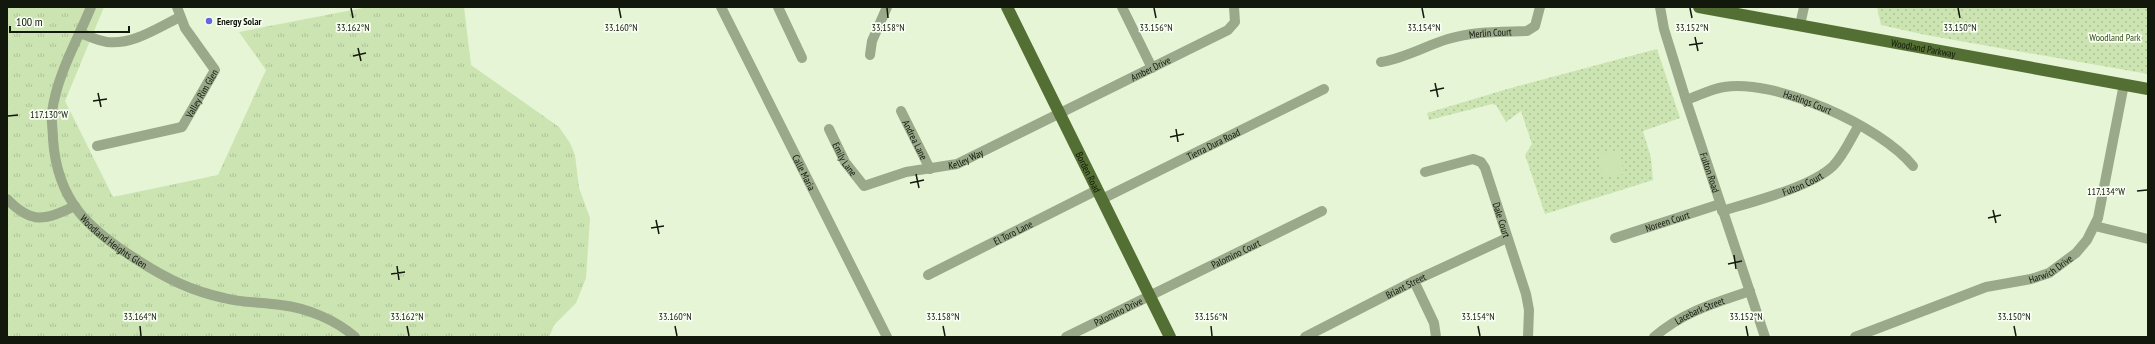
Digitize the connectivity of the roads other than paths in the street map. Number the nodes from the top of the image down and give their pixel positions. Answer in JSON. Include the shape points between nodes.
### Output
{"nodes":[{"id":1,"x":91,"y":7,"type":"edge"},
{"id":2,"x":721,"y":7,"type":"edge"},
{"id":3,"x":778,"y":7,"type":"edge"},
{"id":4,"x":888,"y":7,"type":"edge"},
{"id":5,"x":1007,"y":7,"type":"edge"},
{"id":6,"x":1122,"y":7,"type":"edge"},
{"id":7,"x":1234,"y":7,"type":"edge"},
{"id":8,"x":1540,"y":7,"type":"edge"},
{"id":9,"x":1660,"y":7,"type":"edge"},
{"id":10,"x":1699,"y":7,"type":"edge"},
{"id":11,"x":1804,"y":7,"type":"edge"},
{"id":12,"x":178,"y":12,"type":"edge"},
{"id":13,"x":1800,"y":25,"type":"junction"},
{"id":14,"x":80,"y":33,"type":"junction"},
{"id":15,"x":870,"y":55,"type":"dead end"},
{"id":16,"x":802,"y":58,"type":"dead end"},
{"id":17,"x":1381,"y":62,"type":"dead end"},
{"id":18,"x":1152,"y":68,"type":"junction"},
{"id":19,"x":2124,"y":84,"type":"junction"},
{"id":20,"x":1324,"y":89,"type":"dead end"},
{"id":21,"x":2148,"y":89,"type":"edge"},
{"id":22,"x":1686,"y":100,"type":"junction"},
{"id":23,"x":901,"y":111,"type":"dead end"},
{"id":24,"x":1060,"y":113,"type":"junction"},
{"id":25,"x":1859,"y":125,"type":"junction"},
{"id":26,"x":830,"y":129,"type":"dead end"},
{"id":27,"x":98,"y":146,"type":"dead end"},
{"id":28,"x":1913,"y":166,"type":"dead end"},
{"id":29,"x":930,"y":168,"type":"junction"},
{"id":30,"x":1425,"y":172,"type":"dead end"},
{"id":31,"x":864,"y":186,"type":"joint"},
{"id":32,"x":1100,"y":195,"type":"junction"},
{"id":33,"x":7,"y":199,"type":"edge"},
{"id":34,"x":75,"y":206,"type":"junction"},
{"id":35,"x":1721,"y":207,"type":"junction"},
{"id":36,"x":1322,"y":211,"type":"dead end"},
{"id":37,"x":2095,"y":226,"type":"junction"},
{"id":38,"x":1507,"y":238,"type":"junction"},
{"id":39,"x":1615,"y":238,"type":"dead end"},
{"id":40,"x":2148,"y":239,"type":"edge"},
{"id":41,"x":928,"y":275,"type":"dead end"},
{"id":42,"x":1414,"y":281,"type":"junction"},
{"id":43,"x":1750,"y":291,"type":"junction"},
{"id":44,"x":1149,"y":295,"type":"junction"},
{"id":45,"x":1085,"y":333,"type":"edge"},
{"id":46,"x":355,"y":337,"type":"edge"},
{"id":47,"x":887,"y":337,"type":"edge"},
{"id":48,"x":1066,"y":337,"type":"edge"},
{"id":49,"x":1170,"y":337,"type":"edge"},
{"id":50,"x":1305,"y":337,"type":"edge"},
{"id":51,"x":1436,"y":337,"type":"edge"},
{"id":52,"x":1528,"y":337,"type":"edge"},
{"id":53,"x":1654,"y":337,"type":"edge"},
{"id":54,"x":1765,"y":337,"type":"edge"},
{"id":55,"x":1855,"y":337,"type":"edge"}],
"edges":[{"from":1,"to":14,"type":"street","name":"Woodland Heights Glen"},
{"from":2,"to":47,"type":"street","name":"Calle Maria"},
{"from":3,"to":16,"type":"street"},
{"from":4,"to":15,"type":"street","via":[[872,41]]},
{"from":5,"to":24,"type":"main road","name":"Borden Road"},
{"from":6,"to":18,"type":"street"},
{"from":7,"to":18,"type":"street","name":"Amber Drive","via":[[1236,18],[1228,30]]},
{"from":8,"to":17,"type":"street","name":"Merlin Court","via":[[1535,26],[1527,31],[1471,33],[1447,39],[1399,60]]},
{"from":9,"to":22,"type":"street","name":"Fulton Road","via":[[1664,29]]},
{"from":10,"to":13,"type":"main road","name":"Woodland Parkway"},
{"from":11,"to":13,"type":"street"},
{"from":12,"to":14,"type":"street","via":[[134,39],[123,42],[106,42]]},
{"from":12,"to":27,"type":"street","name":"Valley Rim Glen","via":[[185,28],[215,70],[182,127]]},
{"from":13,"to":19,"type":"main road","name":"Woodland Parkway"},
{"from":14,"to":34,"type":"street","name":"Woodland Heights Glen","via":[[57,89],[52,114],[54,157]]},
{"from":18,"to":24,"type":"street","name":"Amber Drive"},
{"from":19,"to":21,"type":"main road","name":"Woodland Parkway"},
{"from":19,"to":37,"type":"street","name":"Harwich Drive"},
{"from":20,"to":32,"type":"street","name":"Tierra Dura Road"},
{"from":22,"to":25,"type":"street","name":"Hastings Court","via":[[1723,87],[1750,86],[1832,110]]},
{"from":22,"to":35,"type":"street","name":"Fulton Road"},
{"from":23,"to":29,"type":"street","name":"Andrea Lane"},
{"from":24,"to":29,"type":"street","name":"Kelley Way","via":[[957,164]]},
{"from":24,"to":32,"type":"main road","name":"Borden Road"},
{"from":25,"to":28,"type":"street","name":"Hastings Court","via":[[1887,141]]},
{"from":25,"to":35,"type":"street","name":"Fulton Court","via":[[1834,165],[1825,173],[1780,192]]},
{"from":26,"to":31,"type":"street","name":"Emily Lane","via":[[845,162]]},
{"from":29,"to":31,"type":"street","name":"Kelley Way","via":[[906,172]]},
{"from":30,"to":38,"type":"street","name":"Dale Court","via":[[1473,158],[1481,162]]},
{"from":32,"to":41,"type":"street","name":"El Toro Lane"},
{"from":32,"to":44,"type":"main road","name":"Borden Road"},
{"from":33,"to":34,"type":"street","via":[[20,212],[40,218],[53,216]]},
{"from":34,"to":46,"type":"street","name":"Woodland Heights Glen","via":[[86,222],[107,241],[180,285],[226,299],[283,305],[320,315]]},
{"from":35,"to":39,"type":"street","name":"Noreen Court"},
{"from":35,"to":43,"type":"street","name":"Fulton Road"},
{"from":36,"to":44,"type":"street","name":"Palomino Court"},
{"from":37,"to":40,"type":"street"},
{"from":37,"to":55,"type":"street","name":"Harwich Drive","via":[[2076,253],[2049,273],[1986,287]]},
{"from":38,"to":42,"type":"street","name":"Briant Street"},
{"from":38,"to":52,"type":"street","name":"Dale Court","via":[[1526,294],[1529,310]]},
{"from":42,"to":50,"type":"street","name":"Briant Street"},
{"from":42,"to":51,"type":"street","via":[[1434,323]]},
{"from":43,"to":53,"type":"street","name":"Lacebark Street","via":[[1693,310]]},
{"from":43,"to":54,"type":"street","name":"Fulton Road"},
{"from":44,"to":45,"type":"street","name":"Palomino Drive"},
{"from":44,"to":49,"type":"main road","name":"Borden Road"},
{"from":45,"to":48,"type":"street","name":"Palomino Drive"}]}
